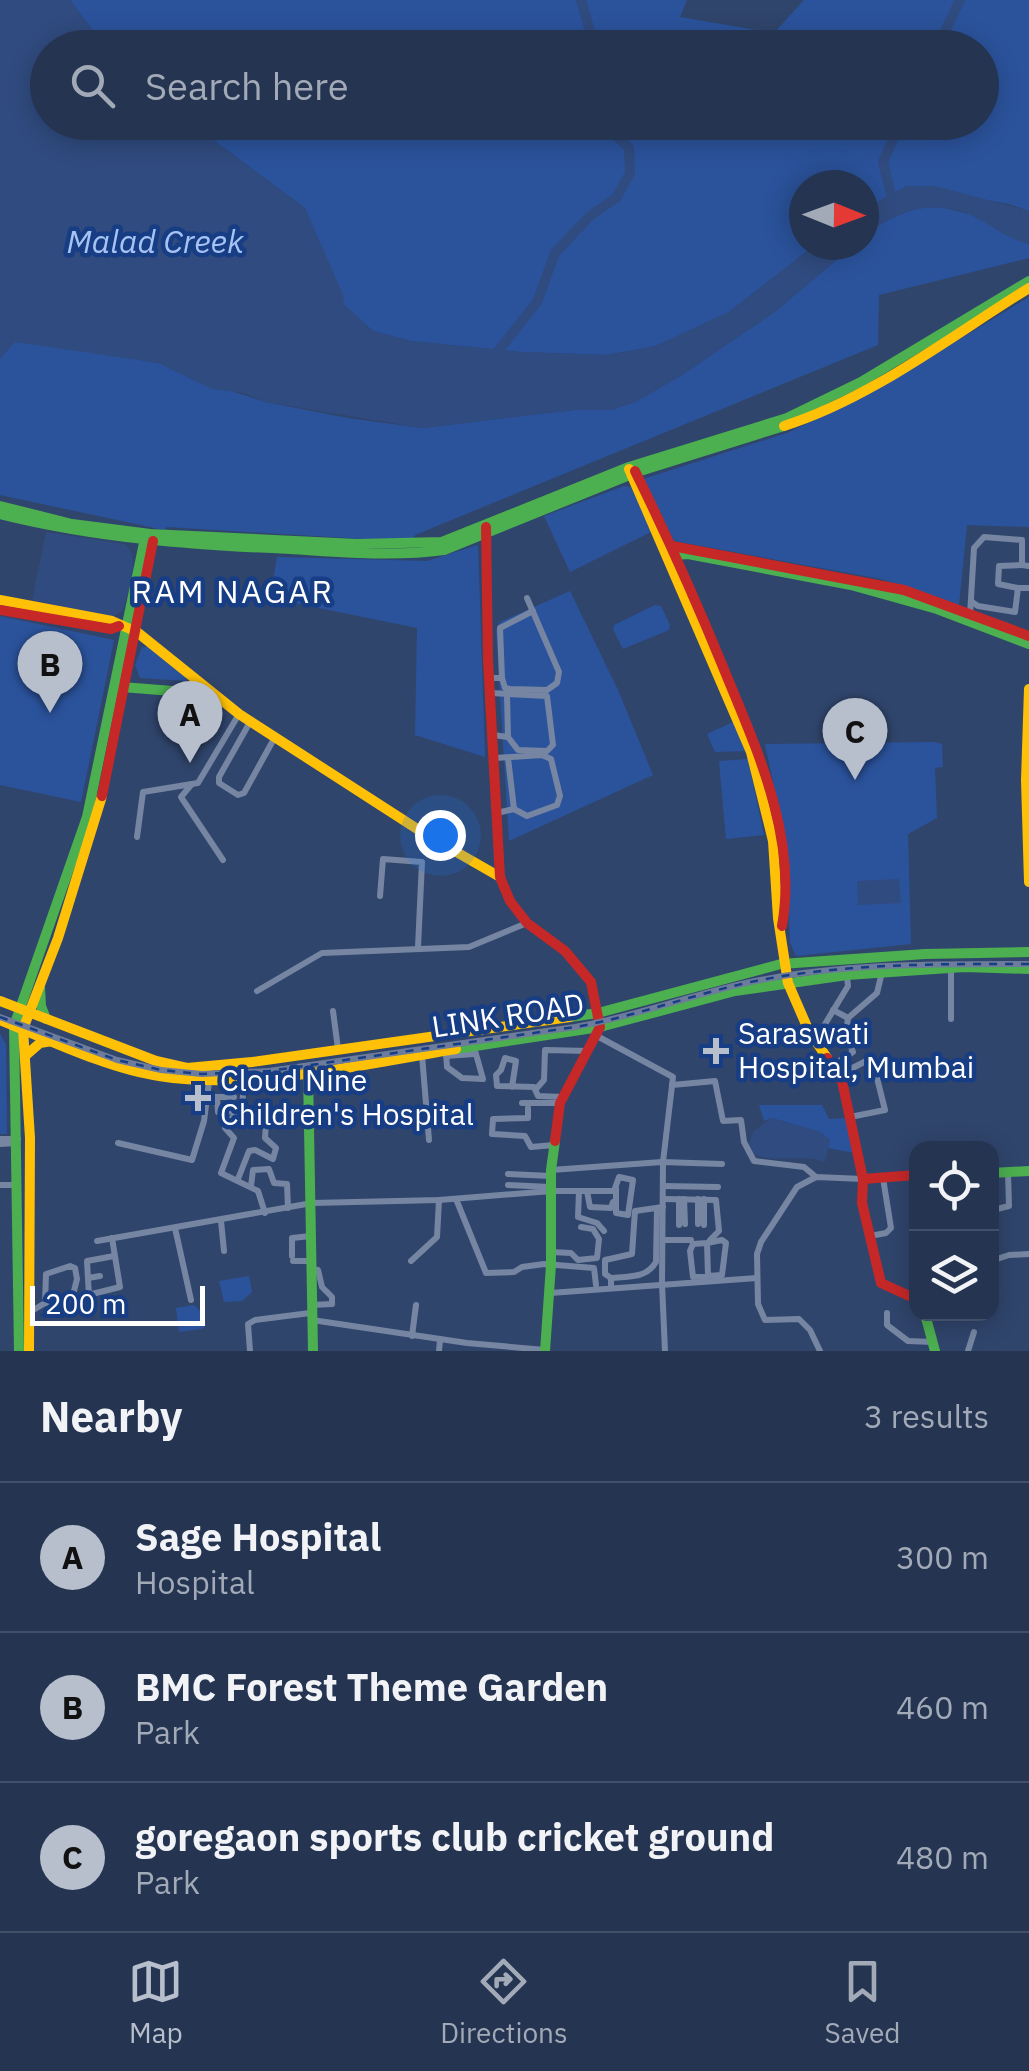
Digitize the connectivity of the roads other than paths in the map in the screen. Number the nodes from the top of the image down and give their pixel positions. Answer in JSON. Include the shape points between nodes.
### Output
{"nodes":[{"id":1,"x":1029,"y":284,"type":"edge"},
{"id":2,"x":632,"y":471,"type":"junction"},
{"id":3,"x":0,"y":506,"type":"edge"},
{"id":4,"x":0,"y":514,"type":"edge"},
{"id":5,"x":487,"y":529,"type":"junction"},
{"id":6,"x":149,"y":539,"type":"junction"},
{"id":7,"x":671,"y":551,"type":"junction"},
{"id":8,"x":1026,"y":566,"type":"edge"},
{"id":9,"x":1018,"y":588,"type":"junction"},
{"id":10,"x":1029,"y":588,"type":"edge"},
{"id":11,"x":527,"y":598,"type":"dead end"},
{"id":12,"x":0,"y":600,"type":"edge"},
{"id":13,"x":972,"y":602,"type":"junction"},
{"id":14,"x":0,"y":610,"type":"edge"},
{"id":15,"x":534,"y":610,"type":"junction"},
{"id":16,"x":969,"y":618,"type":"junction"},
{"id":17,"x":128,"y":629,"type":"junction"},
{"id":18,"x":1029,"y":636,"type":"edge"},
{"id":19,"x":1029,"y":644,"type":"edge"},
{"id":20,"x":496,"y":678,"type":"junction"},
{"id":21,"x":120,"y":687,"type":"junction"},
{"id":22,"x":1029,"y":688,"type":"edge"},
{"id":23,"x":490,"y":693,"type":"junction"},
{"id":24,"x":210,"y":694,"type":"junction"},
{"id":25,"x":507,"y":694,"type":"junction"},
{"id":26,"x":239,"y":714,"type":"junction"},
{"id":27,"x":1029,"y":718,"type":"edge"},
{"id":28,"x":251,"y":720,"type":"junction"},
{"id":29,"x":275,"y":736,"type":"junction"},
{"id":30,"x":493,"y":736,"type":"junction"},
{"id":31,"x":508,"y":737,"type":"junction"},
{"id":32,"x":494,"y":758,"type":"junction"},
{"id":33,"x":508,"y":758,"type":"junction"},
{"id":34,"x":333,"y":773,"type":"junction"},
{"id":35,"x":1028,"y":780,"type":"edge"},
{"id":36,"x":192,"y":785,"type":"junction"},
{"id":37,"x":332,"y":786,"type":"dead end"},
{"id":38,"x":514,"y":810,"type":"junction"},
{"id":39,"x":496,"y":813,"type":"junction"},
{"id":40,"x":138,"y":837,"type":"dead end"},
{"id":41,"x":1028,"y":852,"type":"edge"},
{"id":42,"x":222,"y":860,"type":"dead end"},
{"id":43,"x":500,"y":877,"type":"junction"},
{"id":44,"x":1029,"y":882,"type":"edge"},
{"id":45,"x":380,"y":896,"type":"dead end"},
{"id":46,"x":526,"y":922,"type":"junction"},
{"id":47,"x":418,"y":948,"type":"junction"},
{"id":48,"x":1029,"y":952,"type":"edge"},
{"id":49,"x":789,"y":963,"type":"junction"},
{"id":50,"x":951,"y":968,"type":"junction"},
{"id":51,"x":1029,"y":969,"type":"edge"},
{"id":52,"x":882,"y":972,"type":"junction"},
{"id":53,"x":847,"y":975,"type":"junction"},
{"id":54,"x":788,"y":983,"type":"junction"},
{"id":55,"x":35,"y":985,"type":"junction"},
{"id":56,"x":257,"y":992,"type":"dead end"},
{"id":57,"x":0,"y":1001,"type":"edge"},
{"id":58,"x":833,"y":1010,"type":"junction"},
{"id":59,"x":25,"y":1011,"type":"junction"},
{"id":60,"x":333,"y":1011,"type":"dead end"},
{"id":61,"x":598,"y":1014,"type":"junction"},
{"id":62,"x":848,"y":1018,"type":"junction"},
{"id":63,"x":46,"y":1019,"type":"junction"},
{"id":64,"x":951,"y":1019,"type":"dead end"},
{"id":65,"x":0,"y":1020,"type":"edge"},
{"id":66,"x":18,"y":1027,"type":"junction"},
{"id":67,"x":598,"y":1032,"type":"junction"},
{"id":68,"x":816,"y":1040,"type":"junction"},
{"id":69,"x":53,"y":1041,"type":"junction"},
{"id":70,"x":386,"y":1044,"type":"junction"},
{"id":71,"x":338,"y":1050,"type":"junction"},
{"id":72,"x":588,"y":1050,"type":"junction"},
{"id":73,"x":474,"y":1051,"type":"junction"},
{"id":74,"x":446,"y":1054,"type":"junction"},
{"id":75,"x":422,"y":1055,"type":"junction"},
{"id":76,"x":25,"y":1056,"type":"junction"},
{"id":77,"x":387,"y":1060,"type":"junction"},
{"id":78,"x":836,"y":1070,"type":"junction"},
{"id":79,"x":308,"y":1072,"type":"junction"},
{"id":80,"x":245,"y":1079,"type":"junction"},
{"id":81,"x":209,"y":1082,"type":"junction"},
{"id":82,"x":672,"y":1085,"type":"junction"},
{"id":83,"x":512,"y":1087,"type":"junction"},
{"id":84,"x":536,"y":1089,"type":"junction"},
{"id":85,"x":207,"y":1097,"type":"junction"},
{"id":86,"x":217,"y":1097,"type":"junction"},
{"id":87,"x":234,"y":1097,"type":"dead end"},
{"id":88,"x":562,"y":1100,"type":"junction"},
{"id":89,"x":850,"y":1117,"type":"junction"},
{"id":90,"x":429,"y":1140,"type":"dead end"},
{"id":91,"x":118,"y":1143,"type":"dead end"},
{"id":92,"x":8,"y":1144,"type":"edge"},
{"id":93,"x":554,"y":1146,"type":"junction"},
{"id":94,"x":663,"y":1162,"type":"junction"},
{"id":95,"x":722,"y":1164,"type":"dead end"},
{"id":96,"x":1029,"y":1171,"type":"edge"},
{"id":97,"x":999,"y":1173,"type":"edge"},
{"id":98,"x":1008,"y":1173,"type":"junction"},
{"id":99,"x":508,"y":1174,"type":"dead end"},
{"id":100,"x":909,"y":1176,"type":"edge"},
{"id":101,"x":238,"y":1178,"type":"junction"},
{"id":102,"x":816,"y":1178,"type":"junction"},
{"id":103,"x":863,"y":1178,"type":"junction"},
{"id":104,"x":883,"y":1178,"type":"junction"},
{"id":105,"x":551,"y":1181,"type":"junction"},
{"id":106,"x":18,"y":1185,"type":"junction"},
{"id":107,"x":508,"y":1185,"type":"dead end"},
{"id":108,"x":0,"y":1186,"type":"edge"},
{"id":109,"x":251,"y":1186,"type":"junction"},
{"id":110,"x":614,"y":1186,"type":"junction"},
{"id":111,"x":663,"y":1186,"type":"junction"},
{"id":112,"x":718,"y":1188,"type":"dead end"},
{"id":113,"x":583,"y":1191,"type":"junction"},
{"id":114,"x":681,"y":1198,"type":"junction"},
{"id":115,"x":701,"y":1198,"type":"junction"},
{"id":116,"x":456,"y":1199,"type":"junction"},
{"id":117,"x":439,"y":1200,"type":"junction"},
{"id":118,"x":312,"y":1204,"type":"junction"},
{"id":119,"x":661,"y":1205,"type":"junction"},
{"id":120,"x":288,"y":1208,"type":"junction"},
{"id":121,"x":999,"y":1208,"type":"edge"},
{"id":122,"x":265,"y":1213,"type":"junction"},
{"id":123,"x":221,"y":1221,"type":"junction"},
{"id":124,"x":682,"y":1224,"type":"dead end"},
{"id":125,"x":701,"y":1224,"type":"dead end"},
{"id":126,"x":580,"y":1227,"type":"dead end"},
{"id":127,"x":174,"y":1228,"type":"junction"},
{"id":128,"x":604,"y":1231,"type":"dead end"},
{"id":129,"x":311,"y":1236,"type":"junction"},
{"id":130,"x":870,"y":1236,"type":"junction"},
{"id":131,"x":24,"y":1237,"type":"junction"},
{"id":132,"x":112,"y":1238,"type":"junction"},
{"id":133,"x":662,"y":1240,"type":"junction"},
{"id":134,"x":97,"y":1241,"type":"dead end"},
{"id":135,"x":699,"y":1241,"type":"junction"},
{"id":136,"x":224,"y":1251,"type":"dead end"},
{"id":137,"x":551,"y":1252,"type":"junction"},
{"id":138,"x":1029,"y":1254,"type":"edge"},
{"id":139,"x":114,"y":1256,"type":"junction"},
{"id":140,"x":999,"y":1258,"type":"edge"},
{"id":141,"x":410,"y":1261,"type":"dead end"},
{"id":142,"x":310,"y":1265,"type":"junction"},
{"id":143,"x":551,"y":1266,"type":"junction"},
{"id":144,"x":645,"y":1275,"type":"junction"},
{"id":145,"x":100,"y":1276,"type":"dead end"},
{"id":146,"x":88,"y":1278,"type":"junction"},
{"id":147,"x":611,"y":1278,"type":"junction"},
{"id":148,"x":708,"y":1278,"type":"junction"},
{"id":149,"x":756,"y":1278,"type":"junction"},
{"id":150,"x":662,"y":1284,"type":"junction"},
{"id":151,"x":596,"y":1285,"type":"dead end"},
{"id":152,"x":645,"y":1285,"type":"junction"},
{"id":153,"x":612,"y":1288,"type":"junction"},
{"id":154,"x":550,"y":1293,"type":"junction"},
{"id":155,"x":909,"y":1294,"type":"edge"},
{"id":156,"x":89,"y":1296,"type":"junction"},
{"id":157,"x":72,"y":1300,"type":"junction"},
{"id":158,"x":191,"y":1300,"type":"dead end"},
{"id":159,"x":45,"y":1303,"type":"junction"},
{"id":160,"x":416,"y":1305,"type":"dead end"},
{"id":161,"x":30,"y":1312,"type":"junction"},
{"id":162,"x":886,"y":1312,"type":"dead end"},
{"id":163,"x":310,"y":1313,"type":"junction"},
{"id":164,"x":927,"y":1321,"type":"edge"},
{"id":165,"x":974,"y":1332,"type":"dead end"},
{"id":166,"x":412,"y":1336,"type":"junction"},
{"id":167,"x":440,"y":1340,"type":"junction"},
{"id":168,"x":935,"y":1346,"type":"edge"},
{"id":169,"x":546,"y":1350,"type":"edge"},
{"id":170,"x":18,"y":1351,"type":"edge"},
{"id":171,"x":29,"y":1351,"type":"edge"},
{"id":172,"x":250,"y":1351,"type":"edge"},
{"id":173,"x":313,"y":1351,"type":"edge"},
{"id":174,"x":439,"y":1351,"type":"edge"},
{"id":175,"x":665,"y":1351,"type":"edge"},
{"id":176,"x":820,"y":1351,"type":"edge"},
{"id":177,"x":968,"y":1351,"type":"edge"}],
"edges":[{"from":1,"to":2,"type":"street","via":[[787,418]]},
{"from":2,"to":5,"type":"street"},
{"from":2,"to":7,"type":"street"},
{"from":3,"to":6,"type":"street"},
{"from":4,"to":6,"type":"street","via":[[77,532]]},
{"from":5,"to":6,"type":"street","via":[[417,545]]},
{"from":5,"to":20,"type":"street"},
{"from":6,"to":17,"type":"street"},
{"from":7,"to":16,"type":"street","via":[[871,586]]},
{"from":7,"to":49,"type":"street","via":[[773,799]]},
{"from":8,"to":9,"type":"street","via":[[999,566],[998,584]]},
{"from":8,"to":13,"type":"street","via":[[1022,540],[984,537],[974,548]]},
{"from":9,"to":10,"type":"street"},
{"from":9,"to":13,"type":"street","via":[[1015,612]]},
{"from":11,"to":15,"type":"street"},
{"from":12,"to":17,"type":"street"},
{"from":13,"to":16,"type":"street"},
{"from":14,"to":17,"type":"street"},
{"from":15,"to":20,"type":"street","via":[[500,628]]},
{"from":15,"to":20,"type":"street","via":[[559,672],[557,683],[547,690],[510,689]]},
{"from":16,"to":18,"type":"street"},
{"from":16,"to":19,"type":"street"},
{"from":17,"to":21,"type":"street"},
{"from":17,"to":24,"type":"street"},
{"from":20,"to":23,"type":"street"},
{"from":21,"to":24,"type":"street"},
{"from":21,"to":55,"type":"street","via":[[98,818]]},
{"from":22,"to":27,"type":"street"},
{"from":23,"to":25,"type":"street"},
{"from":23,"to":30,"type":"street"},
{"from":24,"to":26,"type":"street"},
{"from":25,"to":31,"type":"street"},
{"from":25,"to":31,"type":"street","via":[[547,696],[553,745],[547,751],[518,750]]},
{"from":26,"to":28,"type":"street"},
{"from":26,"to":36,"type":"street"},
{"from":27,"to":35,"type":"street"},
{"from":28,"to":29,"type":"street"},
{"from":28,"to":29,"type":"street","via":[[219,783],[244,794]]},
{"from":29,"to":34,"type":"street"},
{"from":30,"to":31,"type":"street"},
{"from":30,"to":32,"type":"street"},
{"from":32,"to":33,"type":"street"},
{"from":32,"to":39,"type":"street"},
{"from":33,"to":38,"type":"street"},
{"from":33,"to":38,"type":"street","via":[[551,759],[560,796],[557,805],[527,816]]},
{"from":34,"to":37,"type":"street"},
{"from":34,"to":43,"type":"street"},
{"from":35,"to":41,"type":"street"},
{"from":36,"to":40,"type":"street","via":[[143,792]]},
{"from":36,"to":42,"type":"street","via":[[182,796]]},
{"from":38,"to":39,"type":"street"},
{"from":39,"to":43,"type":"street"},
{"from":41,"to":44,"type":"street"},
{"from":43,"to":46,"type":"street"},
{"from":45,"to":47,"type":"street","via":[[383,859],[422,862]]},
{"from":46,"to":47,"type":"street","via":[[469,947]]},
{"from":46,"to":61,"type":"street","via":[[566,951],[591,982]]},
{"from":47,"to":56,"type":"street","via":[[322,953]]},
{"from":48,"to":49,"type":"street"},
{"from":49,"to":54,"type":"street"},
{"from":49,"to":61,"type":"street","name":"LINK ROAD"},
{"from":50,"to":51,"type":"street","name":"LINK ROAD"},
{"from":50,"to":52,"type":"street","name":"LINK ROAD"},
{"from":50,"to":64,"type":"street"},
{"from":52,"to":53,"type":"street","name":"LINK ROAD"},
{"from":52,"to":62,"type":"street","via":[[873,998]]},
{"from":53,"to":54,"type":"street","name":"LINK ROAD"},
{"from":53,"to":58,"type":"street","via":[[848,986]]},
{"from":54,"to":67,"type":"street","name":"LINK ROAD","via":[[734,990]]},
{"from":54,"to":68,"type":"street"},
{"from":55,"to":59,"type":"street"},
{"from":55,"to":63,"type":"street"},
{"from":57,"to":59,"type":"street","name":"LINK ROAD"},
{"from":58,"to":62,"type":"street"},
{"from":58,"to":68,"type":"street"},
{"from":59,"to":63,"type":"street","name":"LINK ROAD"},
{"from":59,"to":66,"type":"street"},
{"from":60,"to":71,"type":"street"},
{"from":61,"to":67,"type":"street"},
{"from":61,"to":70,"type":"street","name":"LINK ROAD"},
{"from":62,"to":78,"type":"street","via":[[853,1052]]},
{"from":63,"to":71,"type":"street","name":"LINK ROAD","via":[[187,1068]]},
{"from":65,"to":66,"type":"street","name":"LINK ROAD"},
{"from":66,"to":69,"type":"street","name":"LINK ROAD"},
{"from":66,"to":76,"type":"street"},
{"from":66,"to":92,"type":"street"},
{"from":67,"to":72,"type":"street"},
{"from":67,"to":73,"type":"street","name":"LINK ROAD"},
{"from":67,"to":82,"type":"street","via":[[673,1076]]},
{"from":68,"to":78,"type":"street"},
{"from":69,"to":76,"type":"street"},
{"from":69,"to":81,"type":"street","name":"LINK ROAD","via":[[155,1076]]},
{"from":70,"to":71,"type":"street","name":"LINK ROAD"},
{"from":70,"to":77,"type":"street"},
{"from":72,"to":84,"type":"street","via":[[544,1050],[544,1080]]},
{"from":72,"to":88,"type":"street"},
{"from":73,"to":74,"type":"street","name":"LINK ROAD"},
{"from":73,"to":74,"type":"street","via":[[483,1079],[462,1078],[448,1067]]},
{"from":74,"to":75,"type":"street","name":"LINK ROAD"},
{"from":75,"to":77,"type":"street","name":"LINK ROAD"},
{"from":75,"to":90,"type":"street"},
{"from":76,"to":131,"type":"street","via":[[30,1138]]},
{"from":77,"to":79,"type":"street","name":"LINK ROAD"},
{"from":78,"to":89,"type":"street"},
{"from":78,"to":89,"type":"street","via":[[872,1058],[885,1110]]},
{"from":79,"to":80,"type":"street","name":"LINK ROAD"},
{"from":79,"to":118,"type":"street"},
{"from":80,"to":81,"type":"street","name":"LINK ROAD"},
{"from":80,"to":86,"type":"street","via":[[242,1111],[218,1112]]},
{"from":81,"to":85,"type":"street"},
{"from":82,"to":94,"type":"street"},
{"from":82,"to":102,"type":"street","via":[[715,1081],[722,1121],[740,1120],[754,1161],[804,1168]]},
{"from":83,"to":83,"type":"street","via":[[495,1084],[505,1058],[516,1061]]},
{"from":83,"to":84,"type":"street"},
{"from":84,"to":88,"type":"street","via":[[538,1096]]},
{"from":85,"to":86,"type":"street"},
{"from":85,"to":91,"type":"street","via":[[192,1160]]},
{"from":86,"to":87,"type":"street"},
{"from":88,"to":93,"type":"street"},
{"from":88,"to":93,"type":"street","via":[[525,1105],[528,1118],[494,1119],[492,1134],[525,1136],[531,1147]]},
{"from":89,"to":103,"type":"street"},
{"from":92,"to":106,"type":"street"},
{"from":93,"to":105,"type":"street"},
{"from":94,"to":95,"type":"street"},
{"from":94,"to":105,"type":"street"},
{"from":94,"to":111,"type":"street"},
{"from":96,"to":98,"type":"street"},
{"from":97,"to":98,"type":"street"},
{"from":98,"to":121,"type":"street","via":[[1009,1206]]},
{"from":99,"to":105,"type":"street"},
{"from":100,"to":104,"type":"street"},
{"from":101,"to":101,"type":"street","via":[[249,1151],[273,1159],[276,1148],[265,1138],[266,1124],[235,1114],[225,1128],[234,1138],[222,1173]]},
{"from":101,"to":109,"type":"street"},
{"from":102,"to":103,"type":"street"},
{"from":102,"to":149,"type":"street","via":[[797,1187],[761,1242]]},
{"from":103,"to":104,"type":"street"},
{"from":103,"to":130,"type":"street"},
{"from":104,"to":130,"type":"street","via":[[891,1228]]},
{"from":105,"to":107,"type":"street"},
{"from":105,"to":113,"type":"street"},
{"from":105,"to":116,"type":"street"},
{"from":105,"to":137,"type":"street"},
{"from":106,"to":108,"type":"street"},
{"from":106,"to":131,"type":"street"},
{"from":109,"to":120,"type":"street","via":[[254,1170],[268,1170],[274,1183],[287,1184]]},
{"from":109,"to":122,"type":"street"},
{"from":110,"to":110,"type":"street","via":[[619,1177],[633,1180],[628,1215],[616,1213]]},
{"from":110,"to":113,"type":"street"},
{"from":110,"to":113,"type":"street","via":[[610,1208],[588,1205]]},
{"from":111,"to":112,"type":"street"},
{"from":111,"to":119,"type":"street"},
{"from":113,"to":128,"type":"street","via":[[578,1217]]},
{"from":114,"to":115,"type":"street"},
{"from":114,"to":119,"type":"street"},
{"from":114,"to":124,"type":"street"},
{"from":115,"to":125,"type":"street"},
{"from":115,"to":135,"type":"street","via":[[716,1200],[719,1231]]},
{"from":116,"to":117,"type":"street"},
{"from":116,"to":143,"type":"street","via":[[486,1273]]},
{"from":117,"to":118,"type":"street"},
{"from":117,"to":141,"type":"street","via":[[436,1237]]},
{"from":118,"to":120,"type":"street"},
{"from":118,"to":129,"type":"street"},
{"from":119,"to":133,"type":"street"},
{"from":119,"to":144,"type":"street","via":[[656,1262]]},
{"from":119,"to":147,"type":"street","via":[[635,1211],[633,1252],[605,1260]]},
{"from":120,"to":122,"type":"street"},
{"from":122,"to":123,"type":"street"},
{"from":123,"to":127,"type":"street"},
{"from":123,"to":136,"type":"street"},
{"from":126,"to":137,"type":"street","via":[[599,1239],[597,1258]]},
{"from":127,"to":132,"type":"street"},
{"from":127,"to":158,"type":"street"},
{"from":129,"to":142,"type":"street"},
{"from":129,"to":142,"type":"street","via":[[292,1238],[292,1258]]},
{"from":130,"to":155,"type":"street","via":[[881,1283]]},
{"from":131,"to":161,"type":"street"},
{"from":131,"to":170,"type":"street"},
{"from":132,"to":134,"type":"street"},
{"from":132,"to":139,"type":"street"},
{"from":133,"to":135,"type":"street"},
{"from":133,"to":150,"type":"street"},
{"from":135,"to":148,"type":"street"},
{"from":135,"to":148,"type":"street","via":[[690,1251],[692,1276]]},
{"from":135,"to":148,"type":"street","via":[[726,1243],[722,1275]]},
{"from":137,"to":143,"type":"street"},
{"from":138,"to":140,"type":"street"},
{"from":139,"to":146,"type":"street","via":[[87,1261]]},
{"from":139,"to":156,"type":"street","via":[[120,1287]]},
{"from":142,"to":163,"type":"street"},
{"from":142,"to":163,"type":"street","via":[[332,1296],[330,1305]]},
{"from":143,"to":151,"type":"street","via":[[594,1268]]},
{"from":143,"to":154,"type":"street"},
{"from":144,"to":147,"type":"street"},
{"from":144,"to":152,"type":"street"},
{"from":145,"to":146,"type":"street"},
{"from":146,"to":156,"type":"street"},
{"from":147,"to":153,"type":"street"},
{"from":148,"to":149,"type":"street"},
{"from":148,"to":150,"type":"street"},
{"from":149,"to":176,"type":"street","via":[[764,1320],[799,1320]]},
{"from":150,"to":152,"type":"street"},
{"from":150,"to":175,"type":"street"},
{"from":152,"to":153,"type":"street"},
{"from":153,"to":154,"type":"street"},
{"from":154,"to":169,"type":"street"},
{"from":156,"to":157,"type":"street"},
{"from":157,"to":159,"type":"street"},
{"from":157,"to":159,"type":"street","via":[[76,1279],[70,1266],[46,1274]]},
{"from":159,"to":161,"type":"street"},
{"from":160,"to":166,"type":"street"},
{"from":161,"to":171,"type":"street"},
{"from":162,"to":168,"type":"street","via":[[887,1325],[899,1337]]},
{"from":163,"to":166,"type":"street"},
{"from":163,"to":172,"type":"street","via":[[248,1324]]},
{"from":163,"to":173,"type":"street"},
{"from":164,"to":168,"type":"street"},
{"from":165,"to":177,"type":"street"},
{"from":166,"to":167,"type":"street"},
{"from":167,"to":169,"type":"street"},
{"from":167,"to":174,"type":"street"}]}
